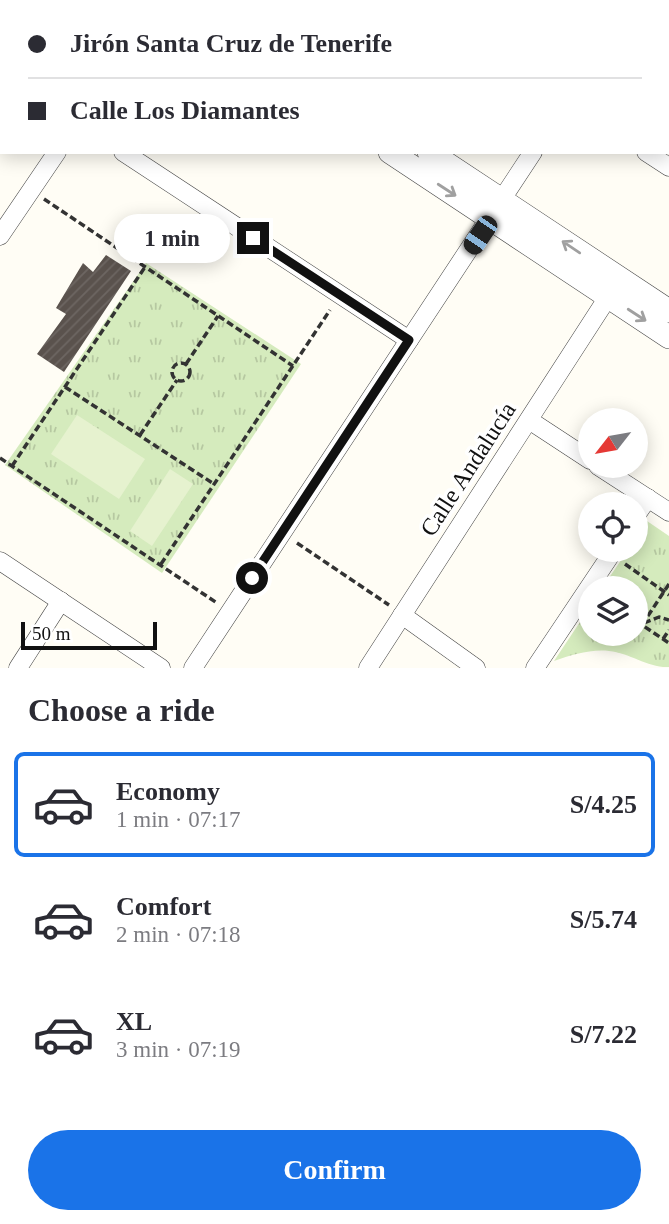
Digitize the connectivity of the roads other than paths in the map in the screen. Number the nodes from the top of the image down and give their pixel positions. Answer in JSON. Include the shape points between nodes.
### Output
{"nodes":[{"id":1,"x":56,"y":154,"type":"edge"},
{"id":2,"x":125,"y":154,"type":"edge"},
{"id":3,"x":394,"y":154,"type":"edge"},
{"id":4,"x":431,"y":154,"type":"edge"},
{"id":5,"x":532,"y":154,"type":"edge"},
{"id":6,"x":649,"y":154,"type":"edge"},
{"id":7,"x":669,"y":167,"type":"edge"},
{"id":8,"x":496,"y":209,"type":"junction"},
{"id":9,"x":0,"y":236,"type":"edge"},
{"id":10,"x":608,"y":297,"type":"junction"},
{"id":11,"x":669,"y":312,"type":"edge"},
{"id":12,"x":669,"y":337,"type":"edge"},
{"id":13,"x":409,"y":340,"type":"junction"},
{"id":14,"x":529,"y":420,"type":"junction"},
{"id":15,"x":578,"y":452,"type":"edge"},
{"id":16,"x":617,"y":478,"type":"edge"},
{"id":17,"x":639,"y":492,"type":"edge"},
{"id":18,"x":648,"y":498,"type":"edge"},
{"id":19,"x":669,"y":512,"type":"edge"},
{"id":20,"x":0,"y":561,"type":"edge"},
{"id":21,"x":605,"y":562,"type":"edge"},
{"id":22,"x":61,"y":601,"type":"junction"},
{"id":23,"x":402,"y":615,"type":"junction"},
{"id":24,"x":18,"y":667,"type":"edge"},
{"id":25,"x":161,"y":667,"type":"edge"},
{"id":26,"x":193,"y":667,"type":"edge"},
{"id":27,"x":368,"y":667,"type":"edge"},
{"id":28,"x":476,"y":667,"type":"edge"},
{"id":29,"x":535,"y":667,"type":"edge"}],
"edges":[{"from":1,"to":9,"type":"street"},
{"from":2,"to":13,"type":"street"},
{"from":3,"to":8,"type":"street","one_way":true},
{"from":4,"to":8,"type":"street"},
{"from":5,"to":8,"type":"street"},
{"from":6,"to":7,"type":"street"},
{"from":8,"to":10,"type":"street"},
{"from":11,"to":8,"type":"street","one_way":true},
{"from":8,"to":13,"type":"street"},
{"from":10,"to":12,"type":"street","one_way":true},
{"from":10,"to":14,"type":"street","name":"Calle Andalucía"},
{"from":13,"to":26,"type":"street"},
{"from":14,"to":15,"type":"street"},
{"from":14,"to":23,"type":"street","name":"Calle Andalucía"},
{"from":16,"to":17,"type":"street"},
{"from":18,"to":19,"type":"street"},
{"from":20,"to":22,"type":"street"},
{"from":21,"to":29,"type":"street"},
{"from":22,"to":24,"type":"street"},
{"from":22,"to":25,"type":"street"},
{"from":23,"to":27,"type":"street","name":"Calle Andalucía"},
{"from":23,"to":28,"type":"street"}]}
